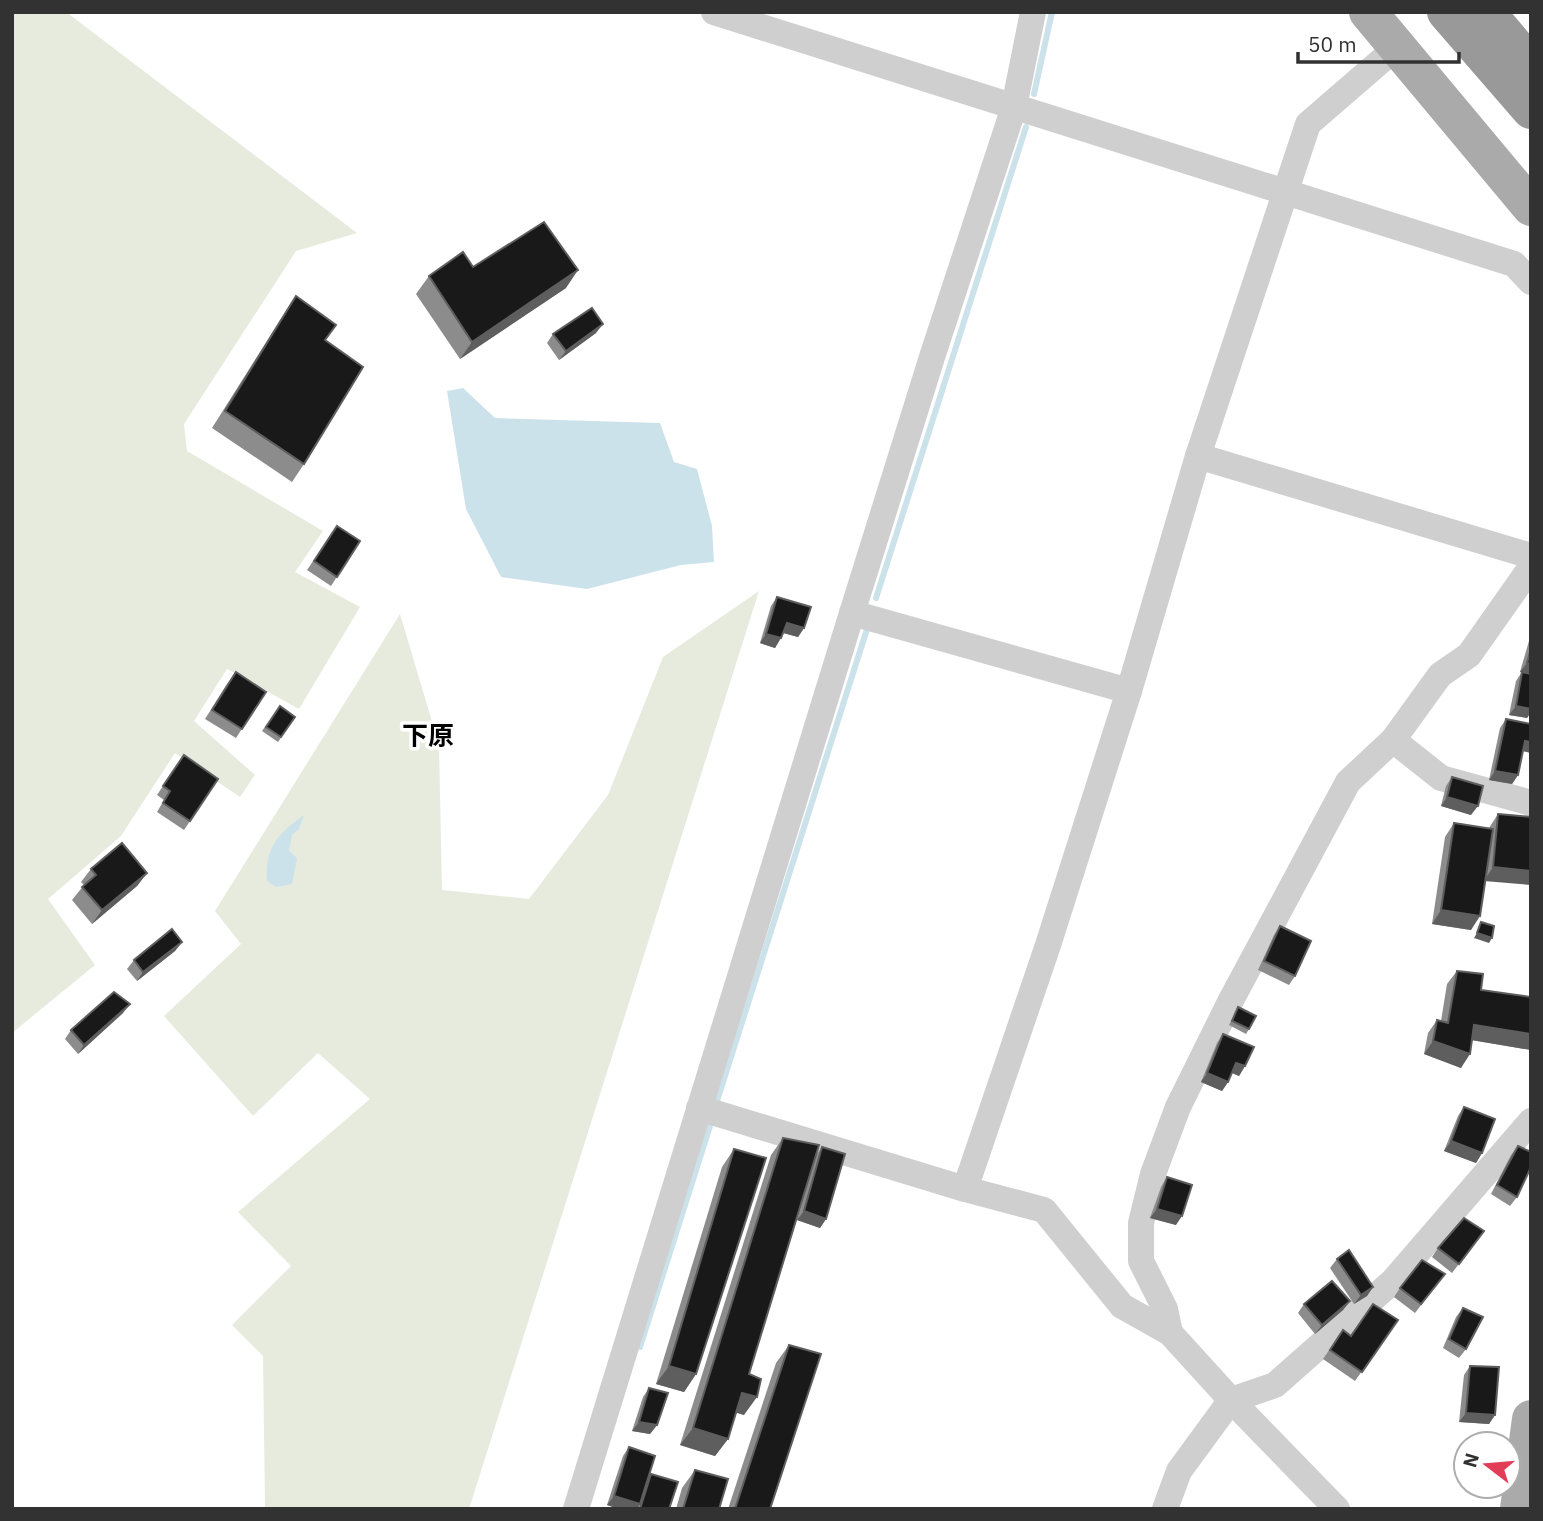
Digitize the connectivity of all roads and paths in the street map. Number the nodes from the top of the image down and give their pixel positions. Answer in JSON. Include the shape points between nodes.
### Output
{"nodes":[{"id":1,"x":715,"y":12,"type":"edge"},
{"id":2,"x":1033,"y":12,"type":"edge"},
{"id":3,"x":1368,"y":12,"type":"edge"},
{"id":4,"x":1446,"y":12,"type":"edge"},
{"id":5,"x":1486,"y":12,"type":"edge"},
{"id":6,"x":1397,"y":47,"type":"junction"},
{"id":7,"x":1531,"y":65,"type":"edge"},
{"id":8,"x":1014,"y":107,"type":"junction"},
{"id":9,"x":1531,"y":110,"type":"edge"},
{"id":10,"x":1284,"y":193,"type":"junction"},
{"id":11,"x":1531,"y":207,"type":"edge"},
{"id":12,"x":1531,"y":282,"type":"edge"},
{"id":13,"x":1198,"y":456,"type":"junction"},
{"id":14,"x":1531,"y":556,"type":"edge"},
{"id":15,"x":1531,"y":567,"type":"edge"},
{"id":16,"x":852,"y":613,"type":"junction"},
{"id":17,"x":1129,"y":691,"type":"junction"},
{"id":18,"x":1393,"y":740,"type":"junction"},
{"id":19,"x":1531,"y":803,"type":"edge"},
{"id":20,"x":699,"y":1108,"type":"junction"},
{"id":21,"x":1531,"y":1121,"type":"edge"},
{"id":22,"x":965,"y":1189,"type":"junction"},
{"id":23,"x":1170,"y":1333,"type":"junction"},
{"id":24,"x":1231,"y":1400,"type":"junction"},
{"id":25,"x":1529,"y":1443,"type":"edge"},
{"id":26,"x":576,"y":1509,"type":"edge"},
{"id":27,"x":1165,"y":1509,"type":"edge"},
{"id":28,"x":1336,"y":1509,"type":"edge"},
{"id":29,"x":1519,"y":1509,"type":"edge"}],
"edges":[{"from":1,"to":8,"type":"street"},
{"from":2,"to":8,"type":"street"},
{"from":3,"to":6,"type":"main road"},
{"from":4,"to":9,"type":"highway"},
{"from":5,"to":7,"type":"highway"},
{"from":6,"to":10,"type":"street","via":[[1308,124]]},
{"from":6,"to":11,"type":"main road"},
{"from":8,"to":10,"type":"street"},
{"from":8,"to":16,"type":"street"},
{"from":10,"to":12,"type":"street","via":[[1514,264]]},
{"from":10,"to":13,"type":"street"},
{"from":13,"to":14,"type":"street"},
{"from":13,"to":17,"type":"street"},
{"from":15,"to":18,"type":"street","via":[[1469,654],[1440,675]]},
{"from":16,"to":17,"type":"street"},
{"from":16,"to":20,"type":"street"},
{"from":17,"to":22,"type":"street"},
{"from":18,"to":19,"type":"street","via":[[1441,778]]},
{"from":18,"to":23,"type":"street","via":[[1348,782],[1178,1107],[1140,1223],[1142,1261],[1166,1309]]},
{"from":20,"to":22,"type":"street"},
{"from":20,"to":26,"type":"street"},
{"from":21,"to":24,"type":"street","via":[[1394,1282],[1275,1385]]},
{"from":22,"to":23,"type":"street","via":[[1044,1210],[1122,1306]]},
{"from":23,"to":24,"type":"street"},
{"from":24,"to":27,"type":"street","via":[[1179,1471]]},
{"from":24,"to":28,"type":"street"},
{"from":25,"to":29,"type":"main road"}]}
